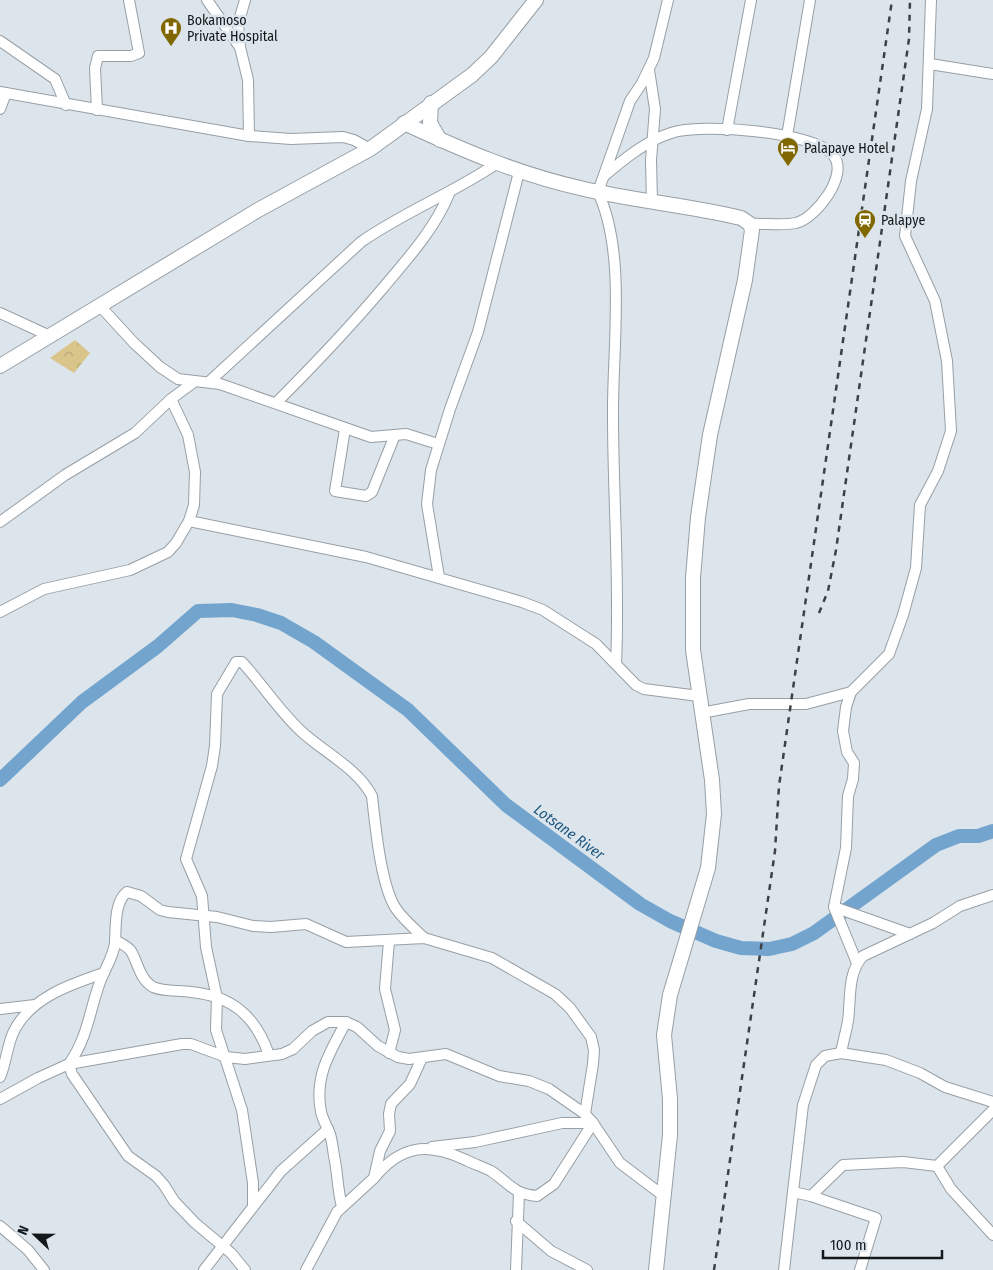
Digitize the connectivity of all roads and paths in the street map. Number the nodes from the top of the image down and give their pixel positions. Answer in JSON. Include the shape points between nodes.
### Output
{"nodes":[{"id":1,"x":130,"y":0,"type":"edge"},
{"id":2,"x":207,"y":0,"type":"edge"},
{"id":3,"x":245,"y":0,"type":"edge"},
{"id":4,"x":536,"y":0,"type":"edge"},
{"id":5,"x":668,"y":0,"type":"edge"},
{"id":6,"x":751,"y":0,"type":"edge"},
{"id":7,"x":810,"y":0,"type":"edge"},
{"id":8,"x":931,"y":0,"type":"edge"},
{"id":9,"x":0,"y":40,"type":"edge"},
{"id":10,"x":240,"y":47,"type":"junction"},
{"id":11,"x":930,"y":64,"type":"junction"},
{"id":12,"x":649,"y":70,"type":"junction"},
{"id":13,"x":993,"y":74,"type":"edge"},
{"id":14,"x":3,"y":93,"type":"edge"},
{"id":15,"x":432,"y":103,"type":"junction"},
{"id":16,"x":66,"y":106,"type":"junction"},
{"id":17,"x":0,"y":109,"type":"edge"},
{"id":18,"x":97,"y":110,"type":"junction"},
{"id":19,"x":404,"y":123,"type":"junction"},
{"id":20,"x":727,"y":130,"type":"junction"},
{"id":21,"x":249,"y":136,"type":"junction"},
{"id":22,"x":787,"y":136,"type":"junction"},
{"id":23,"x":440,"y":140,"type":"junction"},
{"id":24,"x":654,"y":140,"type":"junction"},
{"id":25,"x":370,"y":149,"type":"junction"},
{"id":26,"x":496,"y":164,"type":"junction"},
{"id":27,"x":519,"y":172,"type":"junction"},
{"id":28,"x":604,"y":176,"type":"junction"},
{"id":29,"x":598,"y":192,"type":"junction"},
{"id":30,"x":449,"y":194,"type":"junction"},
{"id":31,"x":652,"y":202,"type":"junction"},
{"id":32,"x":750,"y":224,"type":"junction"},
{"id":33,"x":100,"y":306,"type":"junction"},
{"id":34,"x":0,"y":313,"type":"edge"},
{"id":35,"x":50,"y":336,"type":"junction"},
{"id":36,"x":0,"y":366,"type":"edge"},
{"id":37,"x":210,"y":381,"type":"junction"},
{"id":38,"x":194,"y":382,"type":"junction"},
{"id":39,"x":171,"y":399,"type":"junction"},
{"id":40,"x":276,"y":403,"type":"junction"},
{"id":41,"x":345,"y":430,"type":"junction"},
{"id":42,"x":395,"y":435,"type":"junction"},
{"id":43,"x":438,"y":444,"type":"junction"},
{"id":44,"x":189,"y":521,"type":"junction"},
{"id":45,"x":0,"y":522,"type":"edge"},
{"id":46,"x":439,"y":577,"type":"junction"},
{"id":47,"x":0,"y":612,"type":"edge"},
{"id":48,"x":616,"y":664,"type":"junction"},
{"id":49,"x":851,"y":692,"type":"junction"},
{"id":50,"x":698,"y":696,"type":"junction"},
{"id":51,"x":701,"y":713,"type":"junction"},
{"id":52,"x":993,"y":895,"type":"edge"},
{"id":53,"x":834,"y":907,"type":"junction"},
{"id":54,"x":205,"y":916,"type":"junction"},
{"id":55,"x":910,"y":934,"type":"junction"},
{"id":56,"x":424,"y":938,"type":"junction"},
{"id":57,"x":115,"y":940,"type":"junction"},
{"id":58,"x":389,"y":941,"type":"junction"},
{"id":59,"x":857,"y":963,"type":"junction"},
{"id":60,"x":104,"y":973,"type":"junction"},
{"id":61,"x":216,"y":998,"type":"junction"},
{"id":62,"x":35,"y":1005,"type":"junction"},
{"id":63,"x":0,"y":1008,"type":"edge"},
{"id":64,"x":346,"y":1022,"type":"junction"},
{"id":65,"x":389,"y":1053,"type":"junction"},
{"id":66,"x":841,"y":1053,"type":"junction"},
{"id":67,"x":269,"y":1056,"type":"junction"},
{"id":68,"x":226,"y":1057,"type":"junction"},
{"id":69,"x":422,"y":1058,"type":"junction"},
{"id":70,"x":69,"y":1064,"type":"junction"},
{"id":71,"x":1,"y":1074,"type":"edge"},
{"id":72,"x":0,"y":1099,"type":"edge"},
{"id":73,"x":993,"y":1102,"type":"edge"},
{"id":74,"x":993,"y":1110,"type":"edge"},
{"id":75,"x":584,"y":1114,"type":"junction"},
{"id":76,"x":593,"y":1123,"type":"junction"},
{"id":77,"x":328,"y":1129,"type":"junction"},
{"id":78,"x":428,"y":1148,"type":"junction"},
{"id":79,"x":938,"y":1166,"type":"junction"},
{"id":80,"x":374,"y":1178,"type":"junction"},
{"id":81,"x":793,"y":1192,"type":"junction"},
{"id":82,"x":519,"y":1194,"type":"junction"},
{"id":83,"x":811,"y":1196,"type":"junction"},
{"id":84,"x":664,"y":1197,"type":"junction"},
{"id":85,"x":342,"y":1206,"type":"junction"},
{"id":86,"x":253,"y":1207,"type":"junction"},
{"id":87,"x":516,"y":1221,"type":"junction"},
{"id":88,"x":0,"y":1226,"type":"edge"},
{"id":89,"x":993,"y":1235,"type":"edge"},
{"id":90,"x":223,"y":1246,"type":"junction"},
{"id":91,"x":44,"y":1270,"type":"edge"},
{"id":92,"x":204,"y":1270,"type":"edge"},
{"id":93,"x":245,"y":1270,"type":"edge"},
{"id":94,"x":306,"y":1270,"type":"edge"},
{"id":95,"x":516,"y":1270,"type":"edge"},
{"id":96,"x":587,"y":1270,"type":"edge"},
{"id":97,"x":656,"y":1270,"type":"edge"},
{"id":98,"x":784,"y":1270,"type":"edge"},
{"id":99,"x":860,"y":1270,"type":"edge"}],
"edges":[{"from":1,"to":18,"type":"street","via":[[139,53],[98,56],[95,68]]},
{"from":2,"to":10,"type":"street"},
{"from":3,"to":10,"type":"street","via":[[238,24]]},
{"from":4,"to":15,"type":"street","via":[[482,66]]},
{"from":5,"to":12,"type":"street"},
{"from":6,"to":20,"type":"street"},
{"from":7,"to":22,"type":"street"},
{"from":8,"to":11,"type":"street"},
{"from":9,"to":16,"type":"street","via":[[55,78]]},
{"from":10,"to":21,"type":"street","via":[[248,80]]},
{"from":11,"to":13,"type":"street"},
{"from":11,"to":49,"type":"street","via":[[927,109],[911,180],[905,236],[935,301],[946,361],[951,431],[938,471],[920,505],[916,568],[904,615],[889,654]]},
{"from":12,"to":24,"type":"street","via":[[655,109]]},
{"from":12,"to":28,"type":"street","via":[[630,101]]},
{"from":14,"to":16,"type":"street"},
{"from":14,"to":17,"type":"street"},
{"from":15,"to":19,"type":"street"},
{"from":15,"to":23,"type":"street","via":[[430,123]]},
{"from":16,"to":18,"type":"street"},
{"from":18,"to":21,"type":"street"},
{"from":19,"to":23,"type":"street"},
{"from":19,"to":25,"type":"street"},
{"from":20,"to":22,"type":"street"},
{"from":20,"to":24,"type":"street","via":[[672,132]]},
{"from":21,"to":25,"type":"street","via":[[291,139],[343,137]]},
{"from":22,"to":32,"type":"street","via":[[808,141],[834,156],[839,167],[837,181],[805,219],[796,223]]},
{"from":23,"to":26,"type":"street"},
{"from":24,"to":28,"type":"street"},
{"from":24,"to":31,"type":"street"},
{"from":25,"to":33,"type":"street","via":[[258,210]]},
{"from":26,"to":27,"type":"street"},
{"from":26,"to":30,"type":"street"},
{"from":27,"to":29,"type":"street"},
{"from":27,"to":43,"type":"street","via":[[478,332]]},
{"from":28,"to":29,"type":"street"},
{"from":29,"to":31,"type":"street"},
{"from":29,"to":48,"type":"street","via":[[608,212],[612,234],[615,291],[612,380],[618,616]]},
{"from":30,"to":37,"type":"street","via":[[361,242]]},
{"from":30,"to":40,"type":"street","via":[[413,252],[315,364]]},
{"from":31,"to":32,"type":"street","via":[[724,214]]},
{"from":32,"to":50,"type":"street","via":[[750,255],[710,435],[698,517],[692,635]]},
{"from":33,"to":35,"type":"street"},
{"from":33,"to":38,"type":"street","via":[[120,330],[160,367],[178,378]]},
{"from":34,"to":35,"type":"street"},
{"from":35,"to":36,"type":"street"},
{"from":37,"to":38,"type":"street"},
{"from":37,"to":40,"type":"street"},
{"from":38,"to":39,"type":"street"},
{"from":39,"to":44,"type":"street","via":[[192,450],[194,505]]},
{"from":39,"to":45,"type":"street","via":[[135,433],[65,475]]},
{"from":40,"to":41,"type":"street"},
{"from":41,"to":42,"type":"street","via":[[372,437]]},
{"from":41,"to":42,"type":"street","via":[[335,491],[366,496],[371,495]]},
{"from":42,"to":43,"type":"street","via":[[406,434]]},
{"from":43,"to":46,"type":"street","via":[[427,504]]},
{"from":44,"to":46,"type":"street","via":[[366,557]]},
{"from":44,"to":47,"type":"street","via":[[168,552],[130,570],[36,592]]},
{"from":46,"to":48,"type":"street","via":[[542,610],[596,644]]},
{"from":48,"to":50,"type":"street","via":[[644,689]]},
{"from":49,"to":51,"type":"street","via":[[806,704],[749,704]]},
{"from":49,"to":53,"type":"street","via":[[843,731],[847,752],[854,763],[853,779],[848,796],[846,848]]},
{"from":50,"to":51,"type":"street"},
{"from":51,"to":84,"type":"street","via":[[714,814],[708,868],[670,995],[664,1034],[670,1099]]},
{"from":52,"to":55,"type":"street","via":[[960,906]]},
{"from":53,"to":55,"type":"street"},
{"from":53,"to":59,"type":"street"},
{"from":54,"to":56,"type":"street","via":[[202,896],[186,859],[212,766],[217,694],[239,661],[302,732],[360,777],[372,796],[380,860],[391,897],[396,908]]},
{"from":54,"to":57,"type":"street","via":[[160,910],[141,896],[127,892],[119,906]]},
{"from":54,"to":58,"type":"street","via":[[254,926],[302,923],[346,942]]},
{"from":54,"to":61,"type":"street","via":[[206,947]]},
{"from":55,"to":59,"type":"street","via":[[878,947]]},
{"from":56,"to":58,"type":"street"},
{"from":56,"to":75,"type":"street","via":[[492,958],[535,981],[570,1008],[591,1037],[594,1050]]},
{"from":57,"to":60,"type":"street","via":[[113,955]]},
{"from":57,"to":61,"type":"street","via":[[131,952],[145,981],[153,987]]},
{"from":58,"to":65,"type":"street","via":[[385,989],[395,1030]]},
{"from":59,"to":66,"type":"street"},
{"from":60,"to":62,"type":"street","via":[[68,985]]},
{"from":60,"to":70,"type":"street","via":[[82,1045]]},
{"from":61,"to":67,"type":"street","via":[[229,1002],[251,1018],[264,1038]]},
{"from":61,"to":68,"type":"street","via":[[216,1030]]},
{"from":62,"to":63,"type":"street"},
{"from":62,"to":71,"type":"street","via":[[14,1030]]},
{"from":64,"to":65,"type":"street","via":[[357,1026]]},
{"from":64,"to":67,"type":"street","via":[[328,1022],[293,1049]]},
{"from":64,"to":77,"type":"street","via":[[322,1068],[320,1103]]},
{"from":65,"to":69,"type":"street","via":[[409,1059]]},
{"from":66,"to":73,"type":"street","via":[[886,1060],[945,1087]]},
{"from":66,"to":81,"type":"street","via":[[825,1056],[816,1065],[803,1105]]},
{"from":67,"to":68,"type":"street"},
{"from":68,"to":70,"type":"street","via":[[191,1044],[182,1044]]},
{"from":68,"to":86,"type":"street","via":[[242,1110],[253,1183]]},
{"from":69,"to":75,"type":"street","via":[[446,1054],[499,1076],[541,1084]]},
{"from":69,"to":80,"type":"street","via":[[410,1084],[392,1104],[390,1131],[380,1151]]},
{"from":70,"to":72,"type":"street"},
{"from":70,"to":90,"type":"street","via":[[75,1080],[124,1151],[156,1176],[195,1223]]},
{"from":74,"to":79,"type":"street"},
{"from":75,"to":76,"type":"street"},
{"from":76,"to":78,"type":"street","via":[[562,1123],[475,1142]]},
{"from":76,"to":82,"type":"street","via":[[546,1192],[537,1196]]},
{"from":76,"to":84,"type":"street","via":[[620,1163]]},
{"from":77,"to":85,"type":"street"},
{"from":77,"to":86,"type":"street","via":[[281,1171]]},
{"from":78,"to":80,"type":"street","via":[[402,1153]]},
{"from":78,"to":82,"type":"street","via":[[447,1152],[490,1171]]},
{"from":79,"to":83,"type":"street","via":[[903,1162],[843,1165]]},
{"from":79,"to":89,"type":"street","via":[[951,1189]]},
{"from":80,"to":85,"type":"street"},
{"from":81,"to":83,"type":"street"},
{"from":81,"to":98,"type":"street"},
{"from":82,"to":87,"type":"street"},
{"from":83,"to":99,"type":"street","via":[[876,1218]]},
{"from":84,"to":97,"type":"street"},
{"from":85,"to":94,"type":"street"},
{"from":86,"to":90,"type":"street"},
{"from":87,"to":95,"type":"street"},
{"from":87,"to":96,"type":"street","via":[[551,1251]]},
{"from":88,"to":91,"type":"street","via":[[28,1250]]},
{"from":90,"to":92,"type":"street"},
{"from":90,"to":93,"type":"street"}]}
